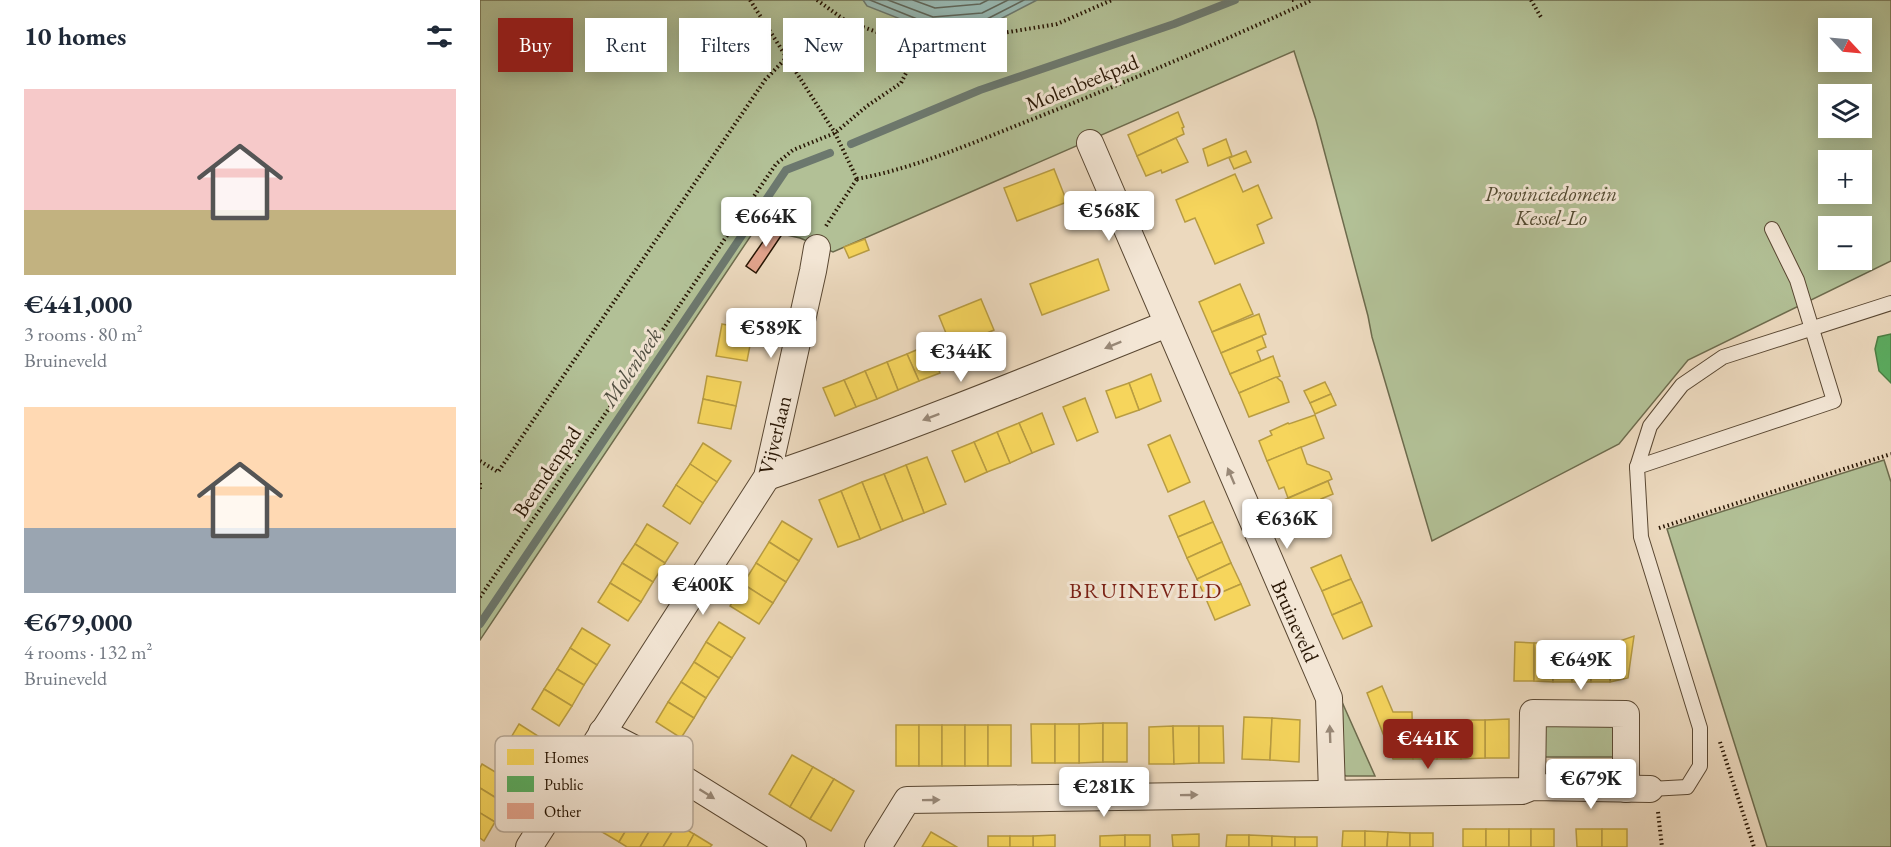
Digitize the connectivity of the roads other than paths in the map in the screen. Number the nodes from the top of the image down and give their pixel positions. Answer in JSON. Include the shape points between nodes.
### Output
{"nodes":[{"id":1,"x":1090,"y":143,"type":"dead end"},
{"id":2,"x":1772,"y":229,"type":"dead end"},
{"id":3,"x":817,"y":248,"type":"road end"},
{"id":4,"x":1891,"y":303,"type":"edge"},
{"id":5,"x":1167,"y":324,"type":"junction"},
{"id":6,"x":1812,"y":327,"type":"junction"},
{"id":7,"x":1637,"y":467,"type":"junction"},
{"id":8,"x":767,"y":477,"type":"junction"},
{"id":9,"x":602,"y":732,"type":"junction"},
{"id":10,"x":599,"y":736,"type":"edge"},
{"id":11,"x":610,"y":736,"type":"edge"},
{"id":12,"x":693,"y":785,"type":"edge"},
{"id":13,"x":1532,"y":787,"type":"junction"},
{"id":14,"x":1638,"y":789,"type":"junction"},
{"id":15,"x":1332,"y":793,"type":"junction"},
{"id":16,"x":539,"y":832,"type":"edge"},
{"id":17,"x":530,"y":847,"type":"edge"},
{"id":18,"x":793,"y":847,"type":"edge"},
{"id":19,"x":878,"y":847,"type":"edge"}],
"edges":[{"from":1,"to":5,"type":"street","name":"Bruineveld"},
{"from":2,"to":6,"type":"lane","via":[[1797,280]]},
{"from":3,"to":8,"type":"street","name":"Vijverlaan"},
{"from":4,"to":6,"type":"lane"},
{"from":5,"to":8,"type":"street","one_way":true,"via":[[999,392]]},
{"from":15,"to":5,"type":"street","name":"Bruineveld","one_way":true,"via":[[1329,698]]},
{"from":6,"to":7,"type":"lane","via":[[1723,357],[1682,385],[1650,426]]},
{"from":6,"to":7,"type":"lane","via":[[1834,402]]},
{"from":7,"to":14,"type":"lane","via":[[1641,537],[1700,728],[1700,766],[1687,787]]},
{"from":8,"to":9,"type":"street","name":"Vijverlaan"},
{"from":9,"to":10,"type":"street","name":"Vijverlaan"},
{"from":9,"to":11,"type":"street","one_way":true},
{"from":12,"to":18,"type":"street","one_way":true},
{"from":13,"to":14,"type":"street"},
{"from":13,"to":14,"type":"street","via":[[1533,713],[1626,714]]},
{"from":13,"to":15,"type":"street","via":[[1522,791]]},
{"from":19,"to":15,"type":"street","one_way":true,"via":[[907,800]]},
{"from":16,"to":17,"type":"street","name":"Vijverlaan"}]}
